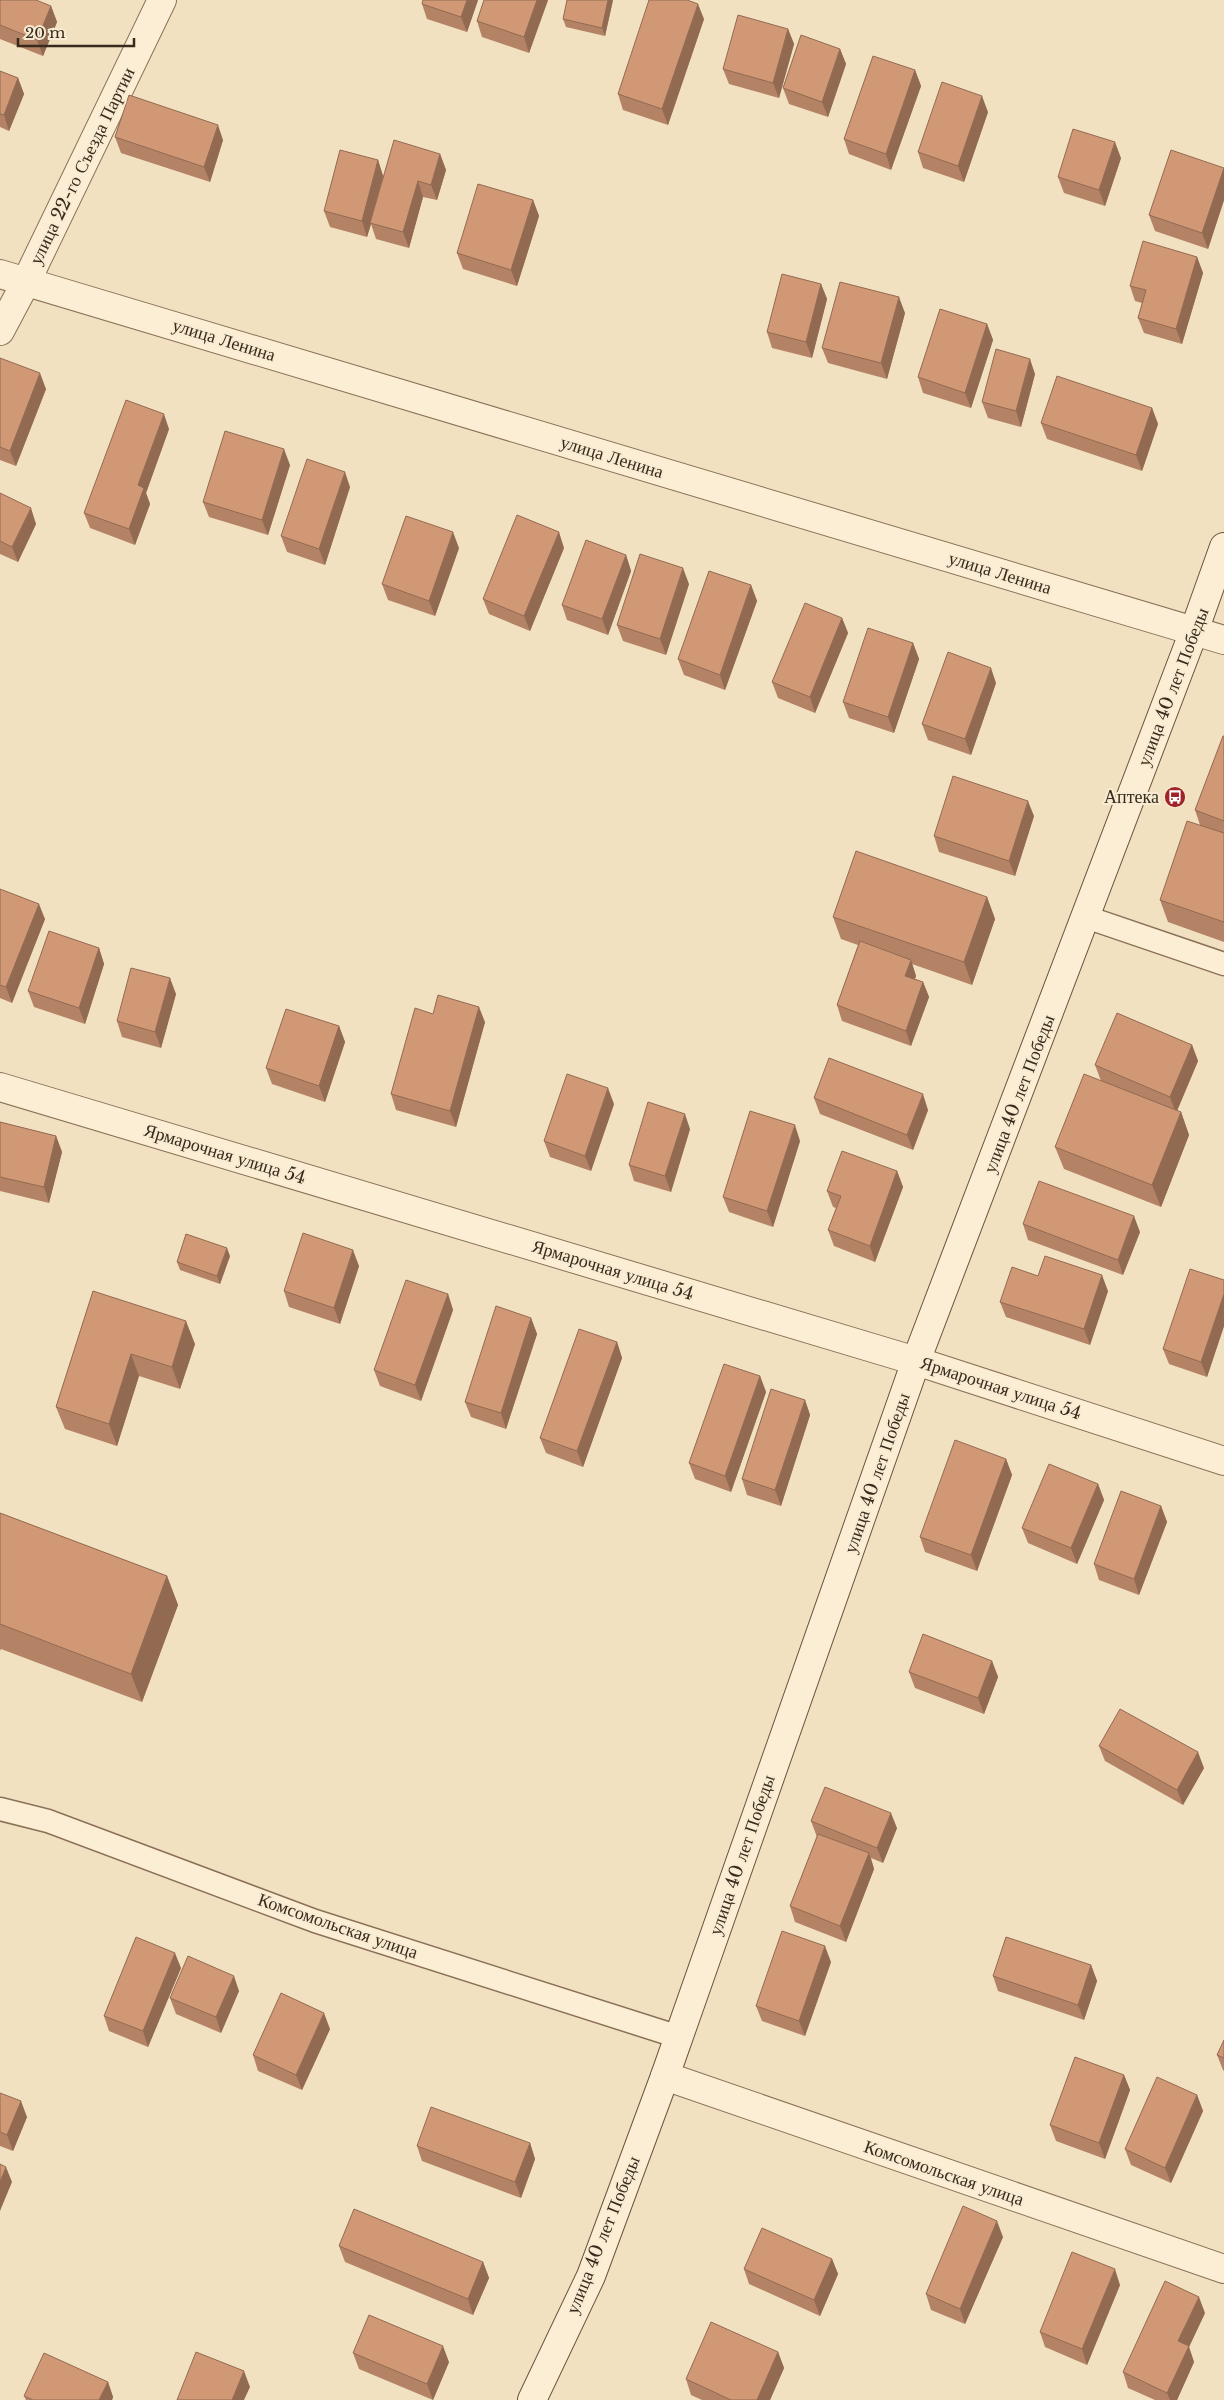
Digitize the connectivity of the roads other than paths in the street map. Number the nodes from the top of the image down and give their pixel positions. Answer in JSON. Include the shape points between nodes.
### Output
{"nodes":[{"id":1,"x":162,"y":0,"type":"edge"},
{"id":2,"x":0,"y":274,"type":"edge"},
{"id":3,"x":26,"y":282,"type":"junction"},
{"id":4,"x":0,"y":330,"type":"edge"},
{"id":5,"x":1224,"y":547,"type":"edge"},
{"id":6,"x":1194,"y":631,"type":"junction"},
{"id":7,"x":1224,"y":640,"type":"edge"},
{"id":8,"x":1086,"y":917,"type":"junction"},
{"id":9,"x":1224,"y":964,"type":"edge"},
{"id":10,"x":0,"y":1087,"type":"edge"},
{"id":11,"x":916,"y":1360,"type":"junction"},
{"id":12,"x":1224,"y":1461,"type":"edge"},
{"id":13,"x":0,"y":1809,"type":"edge"},
{"id":14,"x":678,"y":2037,"type":"junction"},
{"id":15,"x":665,"y":2076,"type":"junction"},
{"id":16,"x":1224,"y":2269,"type":"edge"},
{"id":17,"x":532,"y":2400,"type":"edge"}],
"edges":[{"from":1,"to":3,"type":"street","name":"улица 22-го Съезда Партии"},
{"from":2,"to":3,"type":"street","name":"улица Ленина"},
{"from":3,"to":4,"type":"street","name":"улица 22-го Съезда Партии"},
{"from":3,"to":6,"type":"street","name":"улица Ленина"},
{"from":5,"to":6,"type":"street","name":"улица 40 лет Победы"},
{"from":6,"to":7,"type":"street","name":"улица Ленина"},
{"from":6,"to":8,"type":"street","name":"улица 40 лет Победы"},
{"from":8,"to":9,"type":"lane"},
{"from":8,"to":11,"type":"street","name":"улица 40 лет Победы"},
{"from":10,"to":11,"type":"street","name":"Ярмарочная улица 54"},
{"from":11,"to":12,"type":"street","name":"Ярмарочная улица 54"},
{"from":11,"to":14,"type":"street","name":"улица 40 лет Победы"},
{"from":13,"to":14,"type":"lane","name":"Комсомольская улица","via":[[48,1821],[315,1921]]},
{"from":14,"to":15,"type":"street","name":"улица 40 лет Победы"},
{"from":15,"to":16,"type":"street","name":"Комсомольская улица"},
{"from":15,"to":17,"type":"street","name":"улица 40 лет Победы","via":[[591,2276]]}]}
